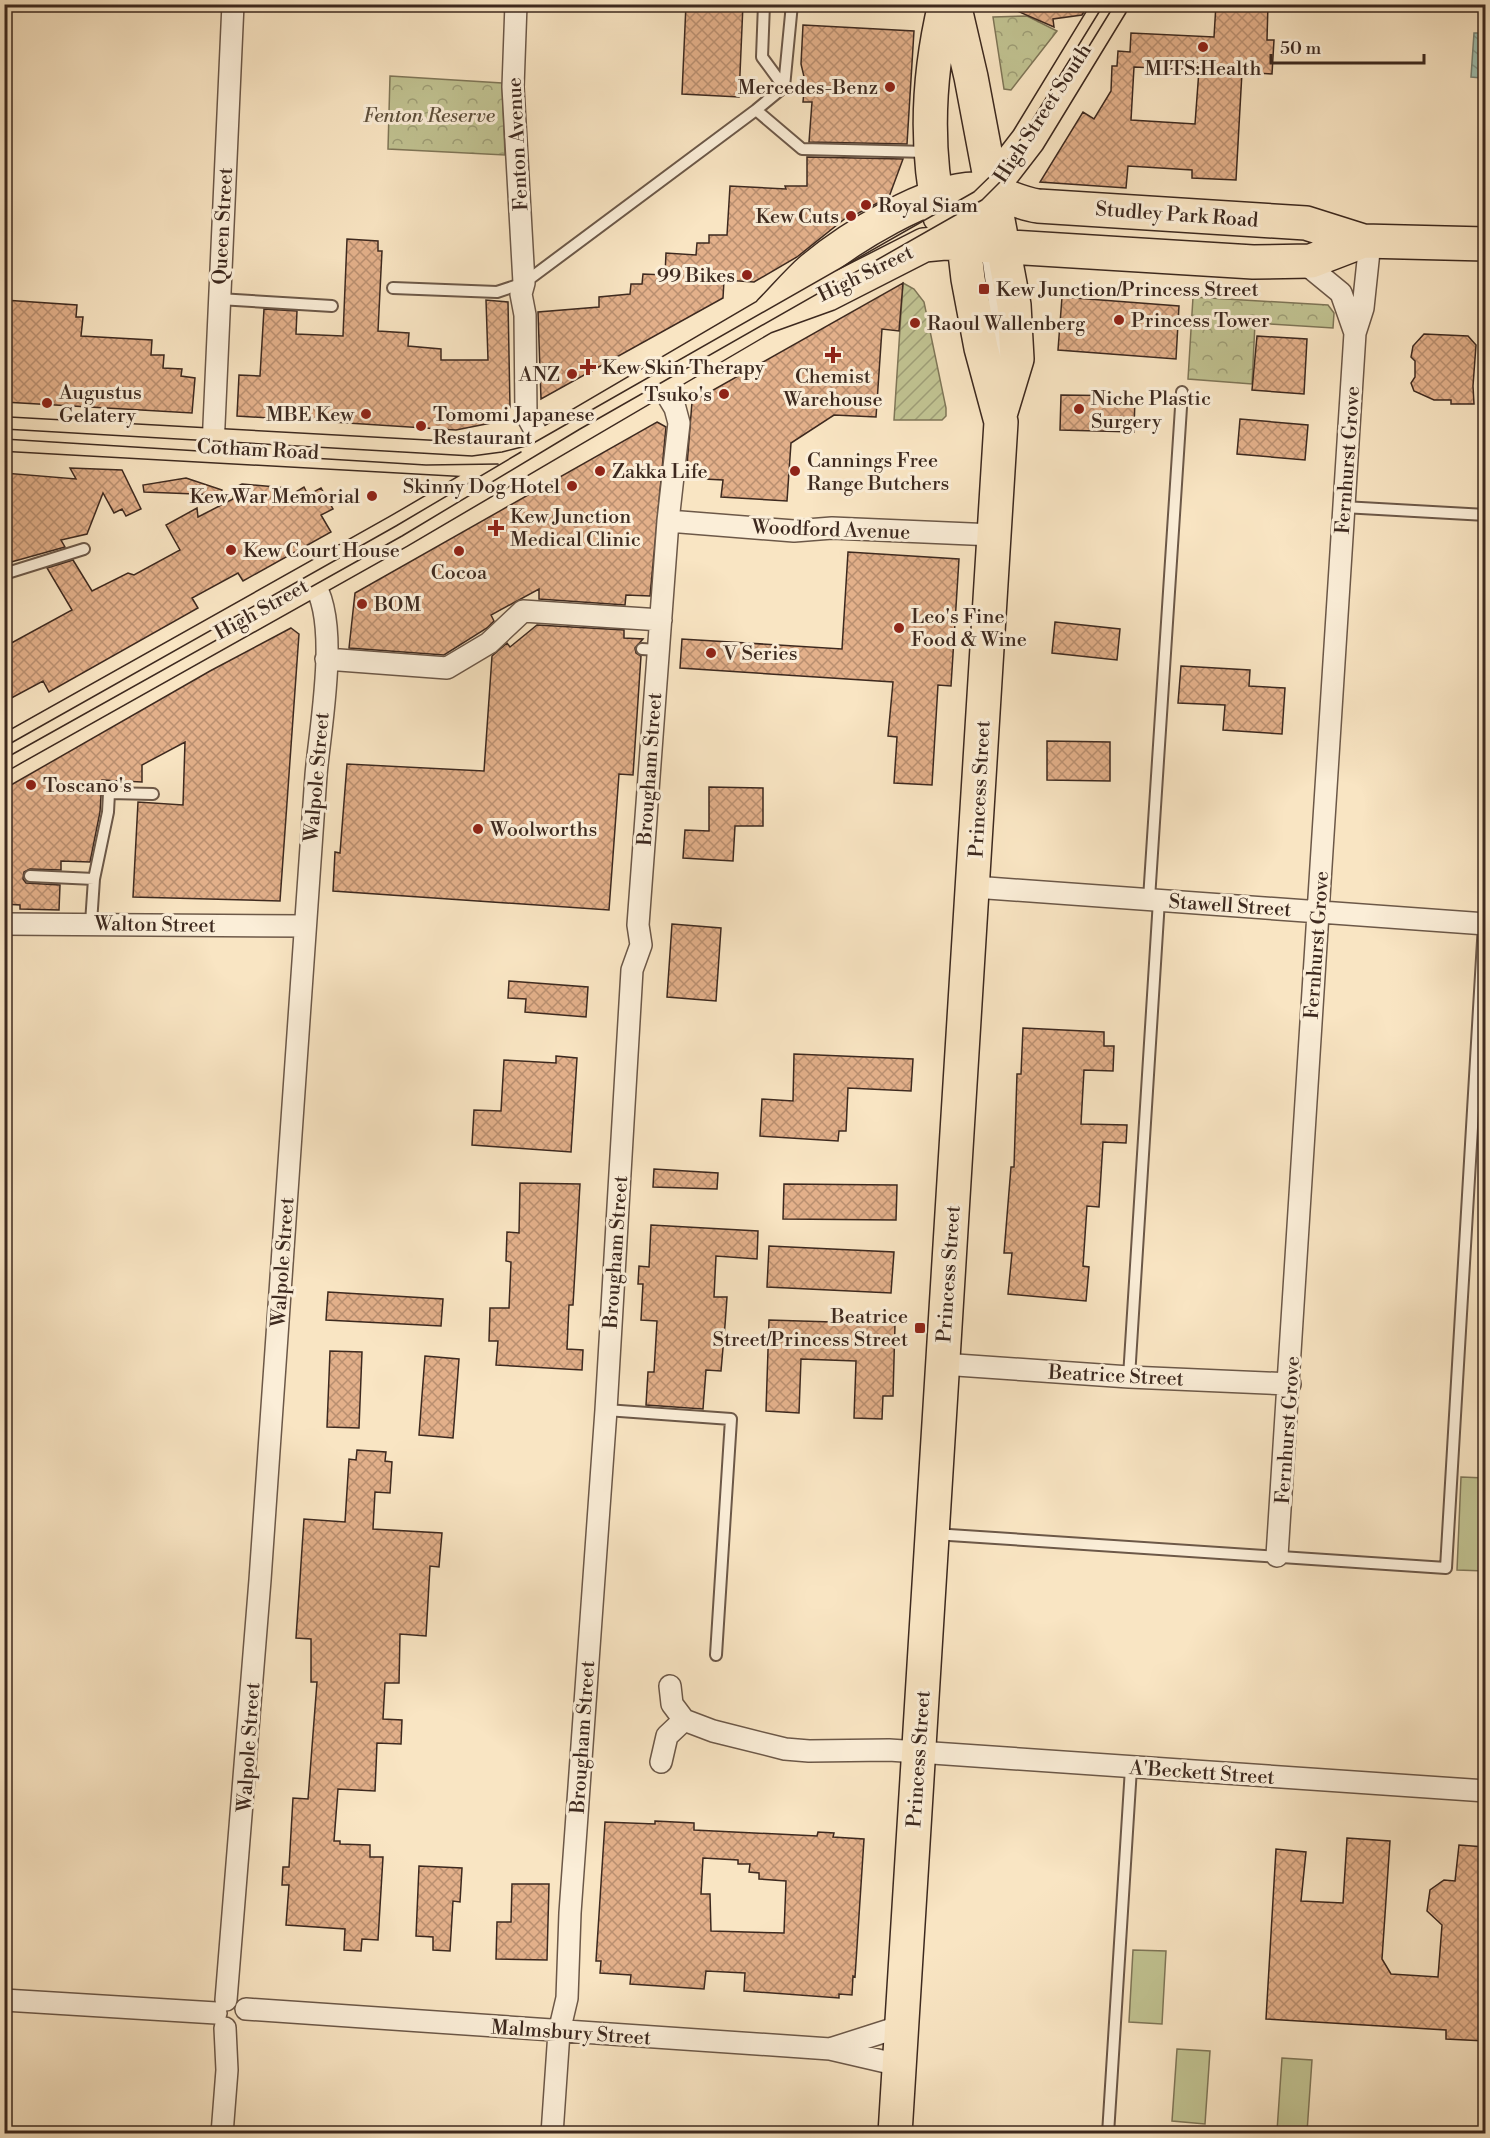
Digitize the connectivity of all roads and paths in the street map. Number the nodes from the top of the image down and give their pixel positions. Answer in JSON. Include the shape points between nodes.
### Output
{"nodes":[{"id":1,"x":233,"y":4,"type":"edge"},
{"id":2,"x":516,"y":4,"type":"edge"},
{"id":3,"x":764,"y":4,"type":"edge"},
{"id":4,"x":792,"y":4,"type":"edge"},
{"id":5,"x":945,"y":4,"type":"edge"},
{"id":6,"x":954,"y":4,"type":"edge"},
{"id":7,"x":1111,"y":4,"type":"edge"},
{"id":8,"x":784,"y":87,"type":"junction"},
{"id":9,"x":756,"y":110,"type":"junction"},
{"id":10,"x":931,"y":152,"type":"junction"},
{"id":11,"x":936,"y":196,"type":"junction"},
{"id":12,"x":979,"y":225,"type":"junction"},
{"id":13,"x":1366,"y":242,"type":"junction"},
{"id":14,"x":1485,"y":244,"type":"edge"},
{"id":15,"x":1114,"y":255,"type":"junction"},
{"id":16,"x":1302,"y":261,"type":"junction"},
{"id":17,"x":524,"y":283,"type":"junction"},
{"id":18,"x":393,"y":288,"type":"dead end"},
{"id":19,"x":219,"y":299,"type":"junction"},
{"id":20,"x":1014,"y":305,"type":"junction"},
{"id":21,"x":332,"y":306,"type":"dead end"},
{"id":22,"x":764,"y":317,"type":"junction"},
{"id":23,"x":1355,"y":333,"type":"junction"},
{"id":24,"x":657,"y":378,"type":"junction"},
{"id":25,"x":1182,"y":392,"type":"dead end"},
{"id":26,"x":1000,"y":415,"type":"junction"},
{"id":27,"x":4,"y":434,"type":"edge"},
{"id":28,"x":543,"y":445,"type":"junction"},
{"id":29,"x":213,"y":447,"type":"junction"},
{"id":30,"x":512,"y":462,"type":"junction"},
{"id":31,"x":1343,"y":507,"type":"junction"},
{"id":32,"x":1485,"y":514,"type":"edge"},
{"id":33,"x":668,"y":521,"type":"junction"},
{"id":34,"x":994,"y":535,"type":"junction"},
{"id":35,"x":84,"y":549,"type":"dead end"},
{"id":36,"x":4,"y":574,"type":"edge"},
{"id":37,"x":312,"y":580,"type":"junction"},
{"id":38,"x":661,"y":620,"type":"junction"},
{"id":39,"x":326,"y":659,"type":"junction"},
{"id":40,"x":4,"y":753,"type":"edge"},
{"id":41,"x":153,"y":794,"type":"dead end"},
{"id":42,"x":30,"y":876,"type":"dead end"},
{"id":43,"x":94,"y":879,"type":"junction"},
{"id":44,"x":974,"y":887,"type":"junction"},
{"id":45,"x":1154,"y":900,"type":"junction"},
{"id":46,"x":1318,"y":911,"type":"junction"},
{"id":47,"x":91,"y":922,"type":"junction"},
{"id":48,"x":4,"y":924,"type":"edge"},
{"id":49,"x":1485,"y":924,"type":"edge"},
{"id":50,"x":305,"y":926,"type":"junction"},
{"id":51,"x":942,"y":1364,"type":"junction"},
{"id":52,"x":1129,"y":1377,"type":"junction"},
{"id":53,"x":1290,"y":1384,"type":"junction"},
{"id":54,"x":606,"y":1410,"type":"junction"},
{"id":55,"x":933,"y":1534,"type":"junction"},
{"id":56,"x":1278,"y":1556,"type":"junction"},
{"id":57,"x":716,"y":1654,"type":"dead end"},
{"id":58,"x":670,"y":1686,"type":"dead end"},
{"id":59,"x":684,"y":1720,"type":"junction"},
{"id":60,"x":919,"y":1752,"type":"junction"},
{"id":61,"x":661,"y":1762,"type":"dead end"},
{"id":62,"x":1131,"y":1768,"type":"junction"},
{"id":63,"x":1485,"y":1791,"type":"edge"},
{"id":64,"x":4,"y":2000,"type":"edge"},
{"id":65,"x":233,"y":2014,"type":"junction"},
{"id":66,"x":902,"y":2026,"type":"junction"},
{"id":67,"x":559,"y":2032,"type":"junction"},
{"id":68,"x":830,"y":2049,"type":"junction"},
{"id":69,"x":899,"y":2065,"type":"junction"},
{"id":70,"x":222,"y":2133,"type":"edge"},
{"id":71,"x":552,"y":2133,"type":"edge"},
{"id":72,"x":895,"y":2133,"type":"edge"},
{"id":73,"x":1108,"y":2133,"type":"edge"}],
"edges":[{"from":1,"to":19,"type":"street","name":"Queen Street"},
{"from":2,"to":17,"type":"street","name":"Fenton Avenue","via":[[513,87]]},
{"from":3,"to":8,"type":"lane","via":[[762,57]]},
{"from":4,"to":8,"type":"lane"},
{"from":5,"to":10,"type":"main road","name":"Princess Street","via":[[932,65]]},
{"from":6,"to":12,"type":"main road","via":[[971,77]]},
{"from":7,"to":12,"type":"main road","name":"High Street South"},
{"from":8,"to":9,"type":"lane"},
{"from":9,"to":10,"type":"lane","via":[[802,148]]},
{"from":9,"to":17,"type":"lane"},
{"from":10,"to":11,"type":"main road","name":"Princess Street"},
{"from":11,"to":12,"type":"main road","name":"High Street"},
{"from":11,"to":12,"type":"main road","name":"Princess Street"},
{"from":11,"to":22,"type":"main road","name":"High Street","via":[[845,246],[812,270]]},
{"from":12,"to":13,"type":"main road","name":"Studley Park Road","via":[[1021,203],[1306,223]]},
{"from":12,"to":15,"type":"main road","name":"Studley Park Road"},
{"from":12,"to":20,"type":"main road","name":"Princess Street"},
{"from":12,"to":22,"type":"main road","name":"High Street","via":[[916,248],[828,294]]},
{"from":12,"to":26,"type":"main road","name":"Princess Street","via":[[968,358]]},
{"from":13,"to":14,"type":"main road","name":"Studley Park Road"},
{"from":13,"to":16,"type":"main road","name":"Studley Park Road"},
{"from":13,"to":23,"type":"street","name":"Fernhurst Grove","via":[[1365,297]]},
{"from":15,"to":16,"type":"main road","name":"Studley Park Road","via":[[1230,262]]},
{"from":15,"to":20,"type":"main road","via":[[1041,272],[1026,285]]},
{"from":16,"to":23,"type":"street","name":"Fernhurst Grove","via":[[1341,293]]},
{"from":17,"to":18,"type":"lane","via":[[497,292]]},
{"from":17,"to":28,"type":"street","name":"Fenton Avenue","via":[[521,294],[525,315],[526,414]]},
{"from":19,"to":21,"type":"lane"},
{"from":19,"to":29,"type":"street","name":"Queen Street"},
{"from":20,"to":26,"type":"main road","name":"Princess Street","via":[[1016,367]]},
{"from":22,"to":24,"type":"main road","name":"High Street"},
{"from":23,"to":31,"type":"street","name":"Fernhurst Grove"},
{"from":24,"to":28,"type":"main road","name":"High Street"},
{"from":24,"to":33,"type":"street","name":"Brougham Street","via":[[679,417]]},
{"from":25,"to":45,"type":"lane"},
{"from":26,"to":34,"type":"main road","name":"Princess Street"},
{"from":27,"to":29,"type":"main road","name":"Cotham Road"},
{"from":28,"to":30,"type":"main road","name":"High Street"},
{"from":29,"to":30,"type":"main road","name":"Cotham Road"},
{"from":30,"to":37,"type":"main road","name":"High Street"},
{"from":31,"to":32,"type":"lane"},
{"from":31,"to":46,"type":"street","name":"Fernhurst Grove"},
{"from":33,"to":34,"type":"street","name":"Woodford Avenue","via":[[794,531],[832,528]]},
{"from":33,"to":38,"type":"street","name":"Brougham Street"},
{"from":34,"to":44,"type":"main road","name":"Princess Street"},
{"from":35,"to":36,"type":"lane"},
{"from":37,"to":39,"type":"street","name":"Walpole Street","via":[[322,598]]},
{"from":37,"to":40,"type":"main road","name":"High Street"},
{"from":38,"to":39,"type":"street","via":[[523,611],[489,644],[447,668]]},
{"from":38,"to":54,"type":"street","name":"Brougham Street","via":[[650,650],[638,926],[641,945],[632,970]]},
{"from":39,"to":50,"type":"street","name":"Walpole Street"},
{"from":41,"to":43,"type":"lane","via":[[109,793]]},
{"from":42,"to":43,"type":"lane"},
{"from":43,"to":47,"type":"lane"},
{"from":44,"to":45,"type":"street","name":"Stawell Street"},
{"from":44,"to":51,"type":"main road","name":"Princess Street"},
{"from":45,"to":46,"type":"street","name":"Stawell Street"},
{"from":45,"to":52,"type":"lane"},
{"from":46,"to":49,"type":"street","name":"Stawell Street"},
{"from":46,"to":53,"type":"street","name":"Fernhurst Grove"},
{"from":47,"to":48,"type":"street","name":"Walton Street"},
{"from":47,"to":50,"type":"street","name":"Walton Street"},
{"from":49,"to":56,"type":"lane","via":[[1446,1568]]},
{"from":50,"to":65,"type":"street","name":"Walpole Street","via":[[233,1946]]},
{"from":51,"to":52,"type":"street","name":"Beatrice Street"},
{"from":51,"to":55,"type":"main road","name":"Princess Street"},
{"from":52,"to":53,"type":"street","name":"Beatrice Street"},
{"from":53,"to":56,"type":"street","name":"Fernhurst Grove"},
{"from":54,"to":57,"type":"lane","via":[[731,1419]]},
{"from":54,"to":67,"type":"street","name":"Brougham Street","via":[[567,1998]]},
{"from":55,"to":56,"type":"lane"},
{"from":55,"to":60,"type":"main road","name":"Princess Street"},
{"from":58,"to":59,"type":"street","via":[[672,1704]]},
{"from":59,"to":60,"type":"street","name":"A'Beckett Street","via":[[785,1749]]},
{"from":59,"to":61,"type":"street","via":[[667,1736]]},
{"from":60,"to":62,"type":"street","name":"A'Beckett Street"},
{"from":60,"to":66,"type":"main road","name":"Princess Street"},
{"from":62,"to":63,"type":"street","name":"A'Beckett Street"},
{"from":62,"to":73,"type":"lane"},
{"from":64,"to":65,"type":"street","name":"Malmsbury Street"},
{"from":65,"to":67,"type":"street","name":"Malmsbury Street","via":[[313,2014]]},
{"from":65,"to":70,"type":"street","name":"Walpole Street"},
{"from":66,"to":68,"type":"street","name":"Malmsbury Street"},
{"from":66,"to":69,"type":"main road","name":"Princess Street"},
{"from":67,"to":68,"type":"street","name":"Malmsbury Street"},
{"from":67,"to":71,"type":"street","name":"Brougham Street"},
{"from":68,"to":69,"type":"street","name":"Malmsbury Street"},
{"from":69,"to":72,"type":"main road","name":"Princess Street"}]}
